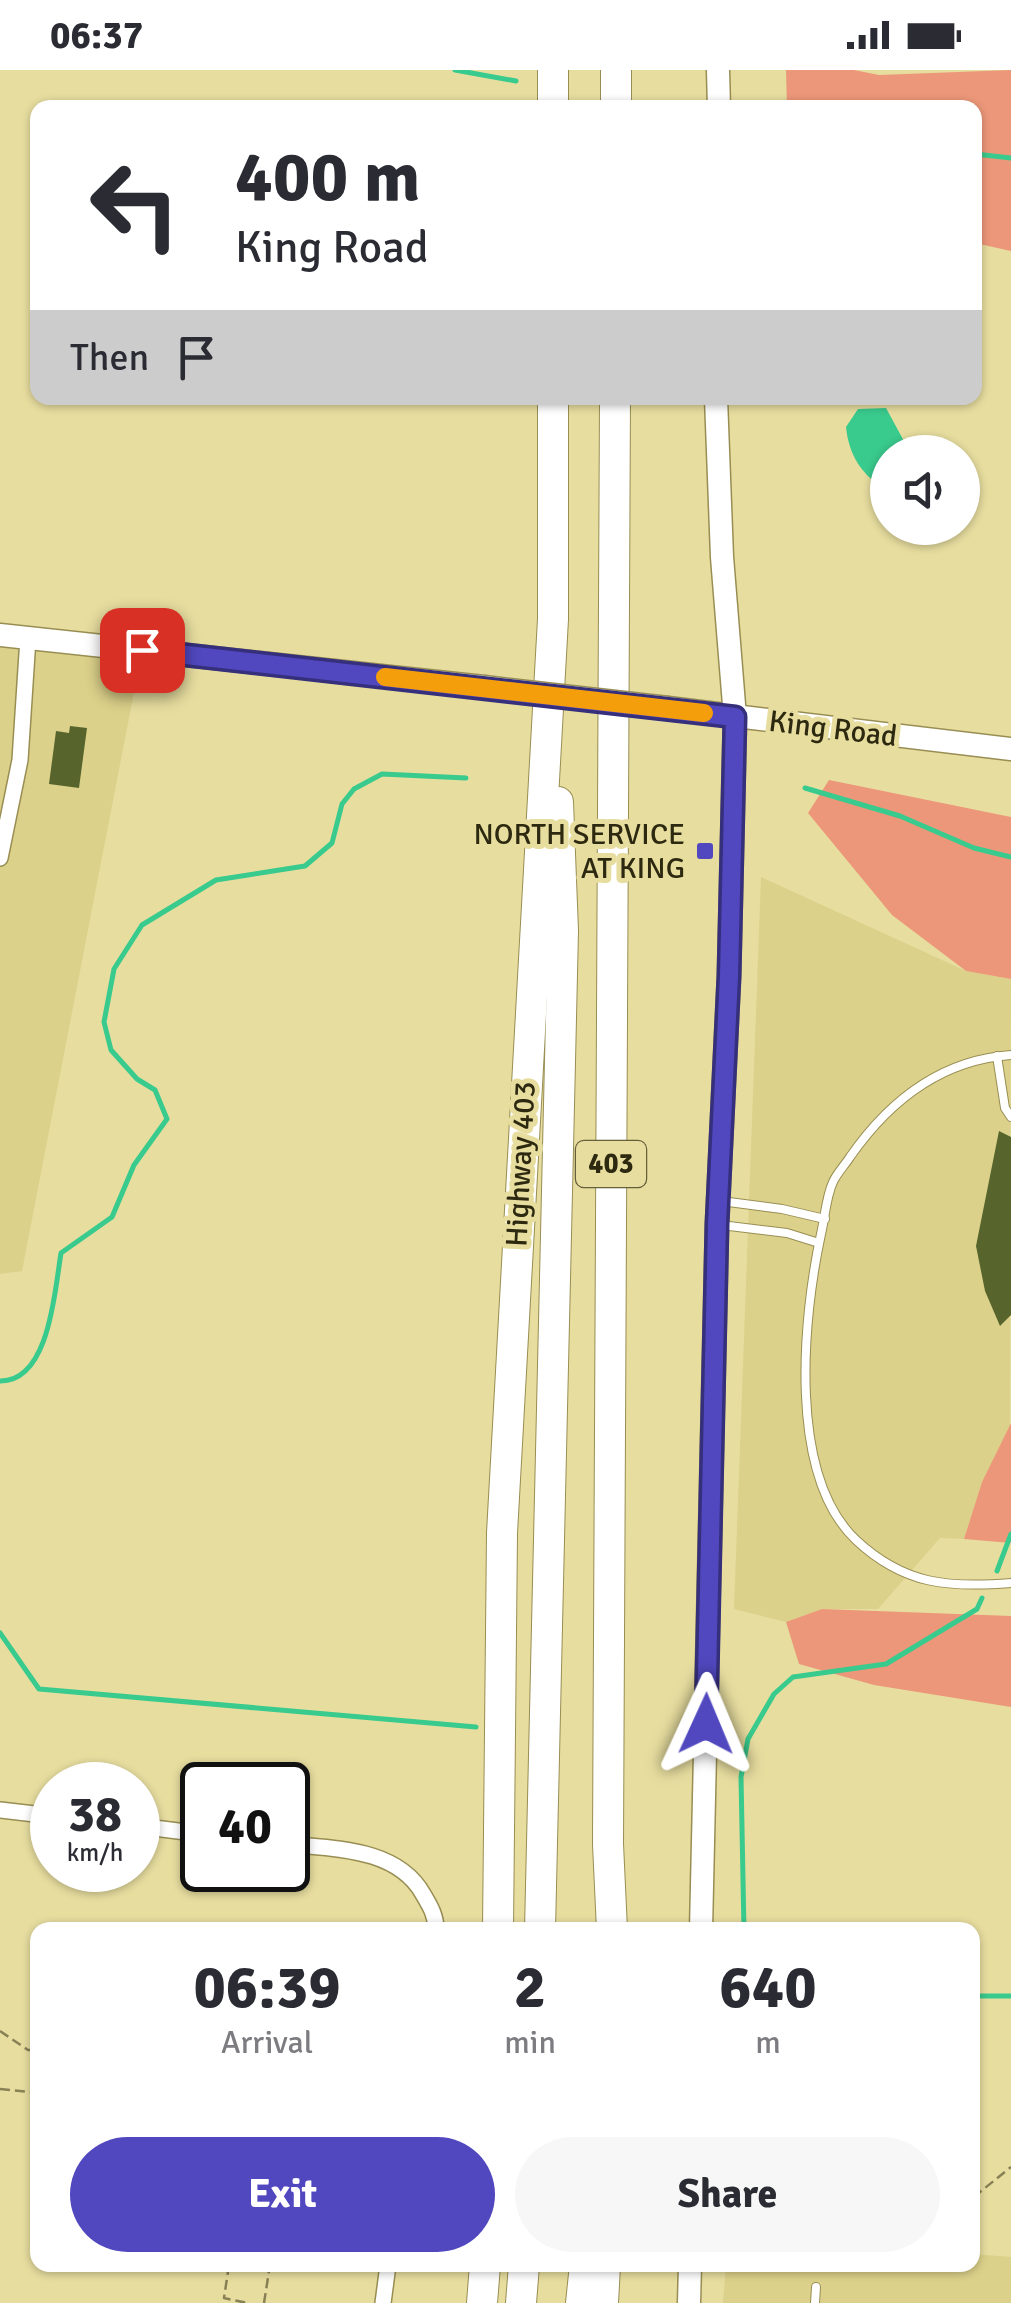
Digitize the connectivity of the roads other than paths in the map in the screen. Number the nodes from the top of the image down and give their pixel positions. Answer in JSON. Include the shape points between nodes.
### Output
{"nodes":[{"id":1,"x":553,"y":70,"type":"edge"},
{"id":2,"x":616,"y":70,"type":"edge"},
{"id":3,"x":718,"y":70,"type":"edge"},
{"id":4,"x":553,"y":100,"type":"edge"},
{"id":5,"x":616,"y":100,"type":"edge"},
{"id":6,"x":719,"y":100,"type":"edge"},
{"id":7,"x":553,"y":405,"type":"edge"},
{"id":8,"x":614,"y":405,"type":"edge"},
{"id":9,"x":716,"y":405,"type":"edge"},
{"id":10,"x":552,"y":619,"type":"junction"},
{"id":11,"x":0,"y":634,"type":"edge"},
{"id":12,"x":28,"y":638,"type":"junction"},
{"id":13,"x":735,"y":717,"type":"junction"},
{"id":14,"x":1011,"y":749,"type":"edge"},
{"id":15,"x":0,"y":858,"type":"edge"},
{"id":16,"x":1011,"y":1055,"type":"edge"},
{"id":17,"x":997,"y":1056,"type":"junction"},
{"id":18,"x":1011,"y":1117,"type":"edge"},
{"id":19,"x":718,"y":1200,"type":"junction"},
{"id":20,"x":825,"y":1219,"type":"junction"},
{"id":21,"x":717,"y":1224,"type":"junction"},
{"id":22,"x":820,"y":1243,"type":"junction"},
{"id":23,"x":1011,"y":1583,"type":"edge"},
{"id":24,"x":0,"y":1810,"type":"edge"},
{"id":25,"x":30,"y":1813,"type":"edge"},
{"id":26,"x":310,"y":1847,"type":"edge"},
{"id":27,"x":436,"y":1922,"type":"edge"},
{"id":28,"x":498,"y":1922,"type":"edge"},
{"id":29,"x":540,"y":1922,"type":"edge"},
{"id":30,"x":612,"y":1922,"type":"edge"},
{"id":31,"x":701,"y":1922,"type":"edge"},
{"id":32,"x":387,"y":2272,"type":"edge"},
{"id":33,"x":484,"y":2272,"type":"edge"},
{"id":34,"x":523,"y":2272,"type":"edge"},
{"id":35,"x":584,"y":2272,"type":"edge"},
{"id":36,"x":605,"y":2272,"type":"edge"},
{"id":37,"x":690,"y":2272,"type":"edge"},
{"id":38,"x":816,"y":2287,"type":"dead end"},
{"id":39,"x":383,"y":2303,"type":"edge"},
{"id":40,"x":482,"y":2303,"type":"edge"},
{"id":41,"x":521,"y":2303,"type":"edge"},
{"id":42,"x":581,"y":2303,"type":"edge"},
{"id":43,"x":603,"y":2303,"type":"edge"},
{"id":44,"x":689,"y":2303,"type":"edge"},
{"id":45,"x":815,"y":2303,"type":"edge"}],
"edges":[{"from":1,"to":4,"type":"highway"},
{"from":2,"to":5,"type":"highway"},
{"from":3,"to":6,"type":"street"},
{"from":7,"to":10,"type":"highway","name":"Highway 403"},
{"from":8,"to":30,"type":"highway","number":"403"},
{"from":9,"to":13,"type":"street"},
{"from":10,"to":28,"type":"highway","name":"Highway 403","via":[[502,1533]]},
{"from":10,"to":29,"type":"highway","via":[[563,931]]},
{"from":11,"to":12,"type":"street","name":"King Road"},
{"from":12,"to":13,"type":"street","name":"King Road","bridge":true},
{"from":12,"to":15,"type":"street","via":[[20,760]]},
{"from":13,"to":14,"type":"street","name":"King Road"},
{"from":13,"to":19,"type":"street"},
{"from":16,"to":17,"type":"lane"},
{"from":17,"to":18,"type":"lane"},
{"from":17,"to":20,"type":"lane","via":[[931,1077],[874,1121],[833,1182]]},
{"from":19,"to":20,"type":"lane"},
{"from":19,"to":21,"type":"street"},
{"from":20,"to":22,"type":"lane"},
{"from":21,"to":22,"type":"lane"},
{"from":21,"to":31,"type":"street"},
{"from":22,"to":23,"type":"lane","via":[[805,1379],[821,1482],[836,1515],[854,1539],[917,1578],[965,1586]]},
{"from":24,"to":25,"type":"street"},
{"from":26,"to":27,"type":"street","via":[[381,1858],[412,1875]]},
{"from":32,"to":39,"type":"street"},
{"from":33,"to":40,"type":"highway"},
{"from":34,"to":41,"type":"highway"},
{"from":35,"to":42,"type":"highway"},
{"from":36,"to":43,"type":"highway"},
{"from":37,"to":44,"type":"street"},
{"from":38,"to":45,"type":"lane"}]}
